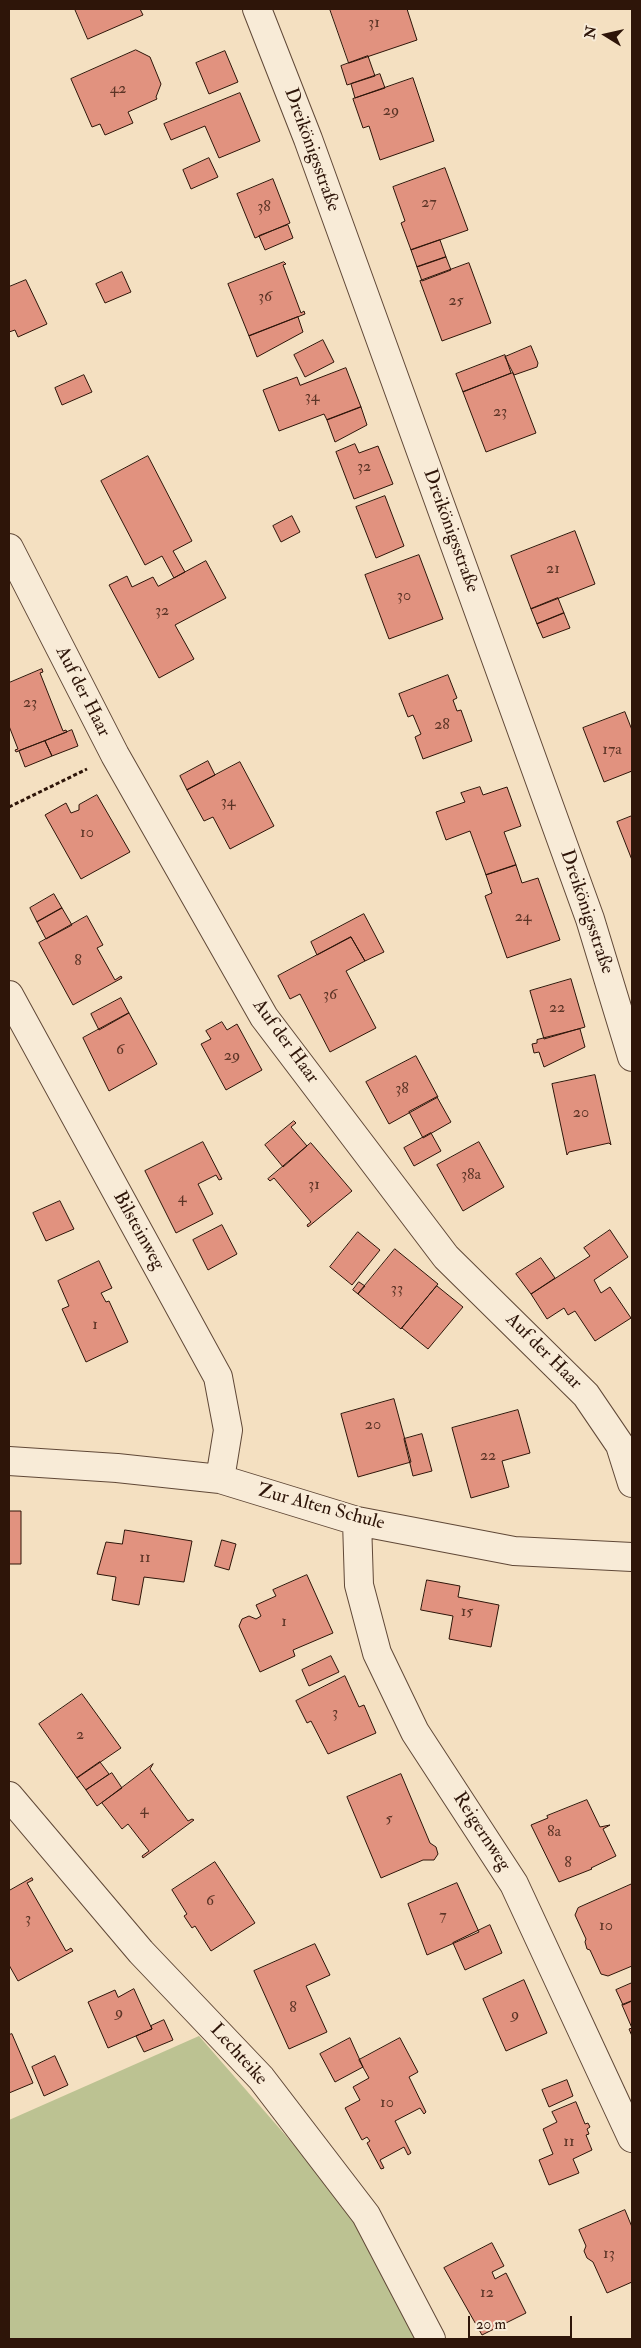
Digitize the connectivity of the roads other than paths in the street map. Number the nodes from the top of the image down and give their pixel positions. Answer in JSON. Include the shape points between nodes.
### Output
{"nodes":[{"id":1,"x":258,"y":9,"type":"edge"},
{"id":2,"x":9,"y":548,"type":"edge"},
{"id":3,"x":9,"y":994,"type":"edge"},
{"id":4,"x":632,"y":1057,"type":"edge"},
{"id":5,"x":9,"y":1461,"type":"edge"},
{"id":6,"x":220,"y":1479,"type":"junction"},
{"id":7,"x":632,"y":1483,"type":"edge"},
{"id":8,"x":357,"y":1521,"type":"junction"},
{"id":9,"x":632,"y":1557,"type":"edge"},
{"id":10,"x":9,"y":1796,"type":"edge"},
{"id":11,"x":632,"y":2138,"type":"edge"},
{"id":12,"x":431,"y":2339,"type":"edge"}],
"edges":[{"from":1,"to":4,"type":"street","name":"Dreikönigsstraße","via":[[590,918]]},
{"from":2,"to":7,"type":"street","name":"Auf der Haar","via":[[115,755],[264,1017],[446,1256],[586,1395],[620,1445]]},
{"from":3,"to":6,"type":"street","name":"Bilsteinweg","via":[[218,1377],[228,1430]]},
{"from":5,"to":6,"type":"street","name":"Zur Alten Schule"},
{"from":6,"to":8,"type":"street","name":"Zur Alten Schule"},
{"from":8,"to":9,"type":"street","name":"Zur Alten Schule","via":[[514,1551]]},
{"from":8,"to":11,"type":"street","name":"Reigernweg","via":[[359,1585],[377,1653],[415,1732],[514,1884]]},
{"from":10,"to":12,"type":"street","name":"Lechteike","via":[[141,1952],[261,2078],[366,2215]]}]}
